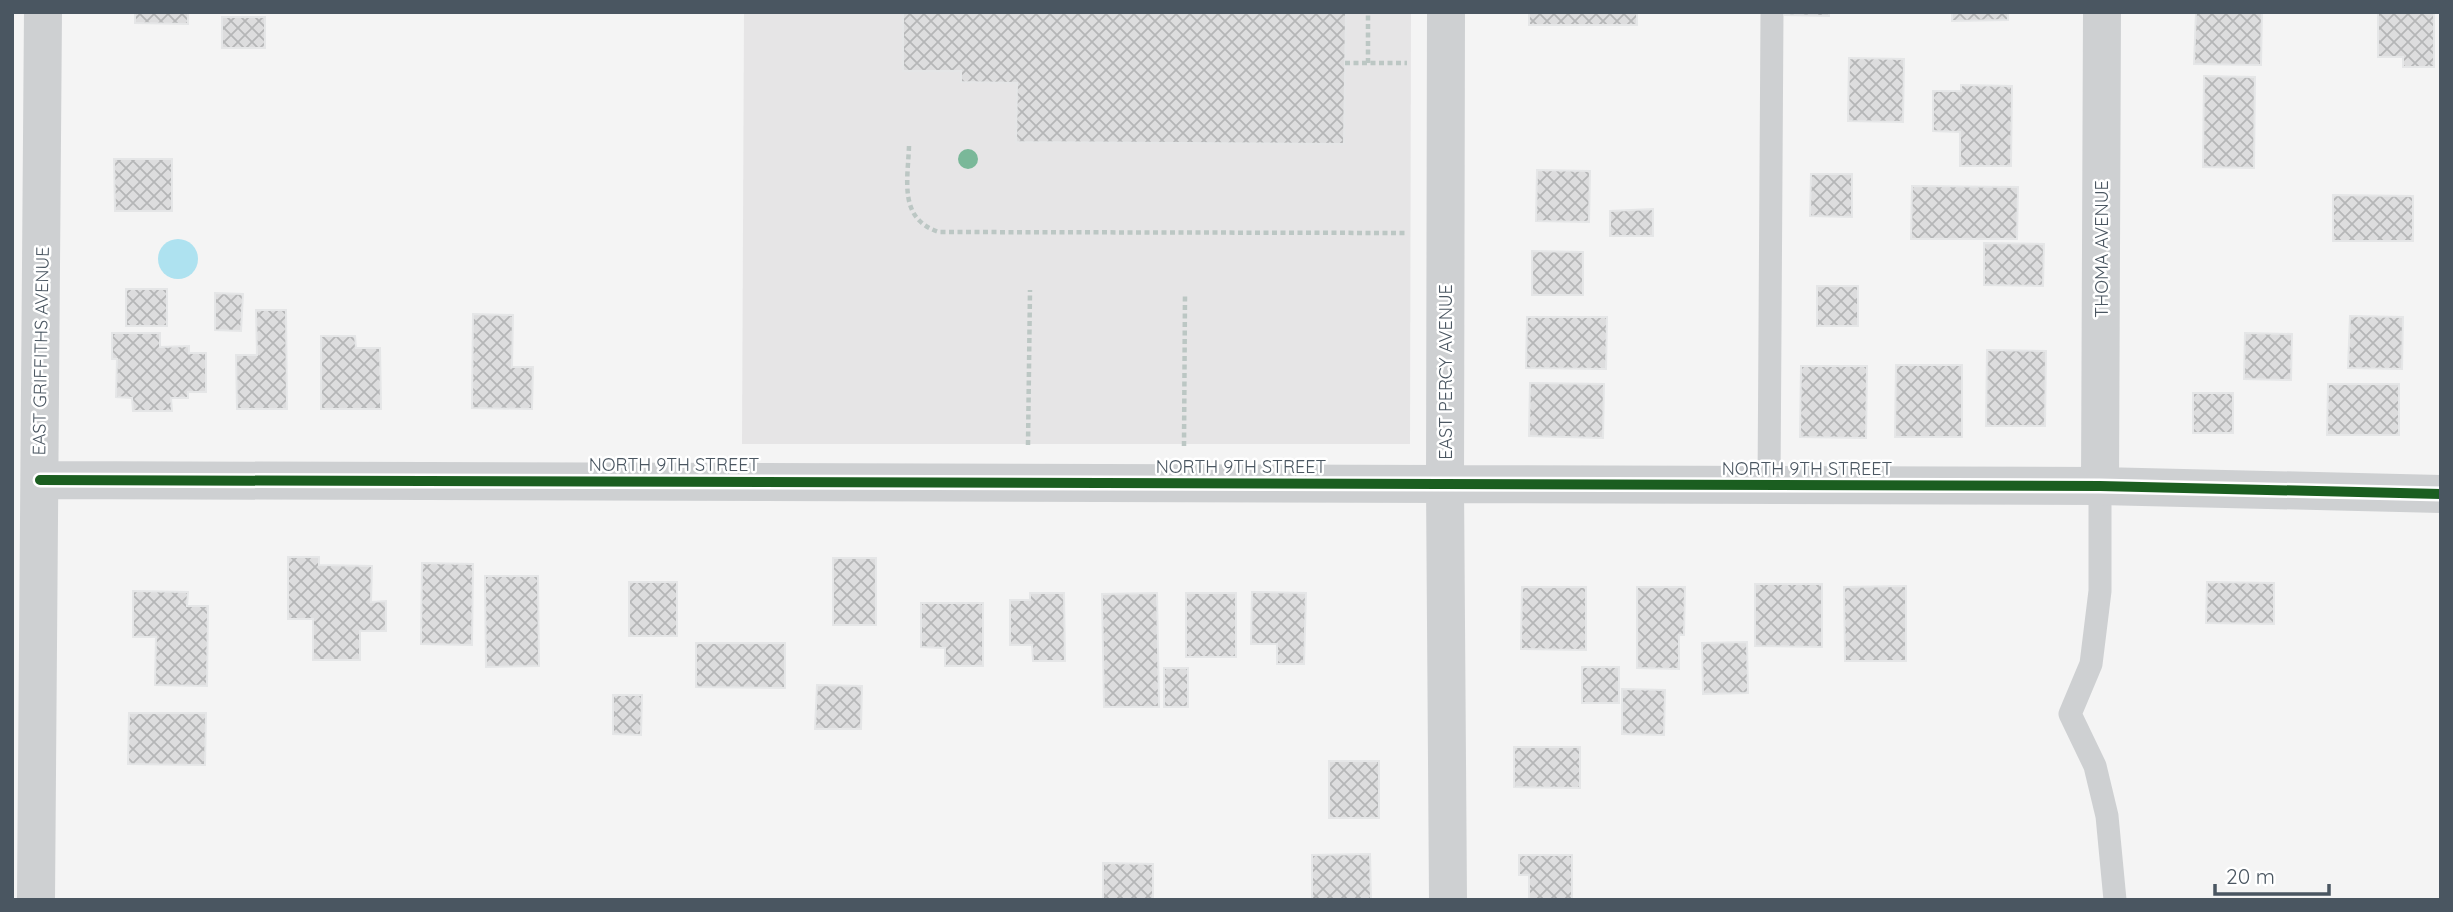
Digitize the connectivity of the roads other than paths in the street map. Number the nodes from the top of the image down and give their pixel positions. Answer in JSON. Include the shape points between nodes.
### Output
{"nodes":[{"id":1,"x":43,"y":12,"type":"edge"},
{"id":2,"x":1446,"y":12,"type":"edge"},
{"id":3,"x":1772,"y":12,"type":"edge"},
{"id":4,"x":2102,"y":12,"type":"edge"},
{"id":5,"x":27,"y":276,"type":"edge"},
{"id":6,"x":40,"y":480,"type":"junction"},
{"id":7,"x":1445,"y":485,"type":"junction"},
{"id":8,"x":1769,"y":486,"type":"junction"},
{"id":9,"x":2100,"y":486,"type":"junction"},
{"id":10,"x":2441,"y":494,"type":"edge"},
{"id":11,"x":25,"y":597,"type":"edge"},
{"id":12,"x":36,"y":900,"type":"edge"},
{"id":13,"x":1448,"y":900,"type":"edge"},
{"id":14,"x":2115,"y":900,"type":"edge"}],
"edges":[{"from":1,"to":5,"type":"street","name":"EAST GRIFFITHS AVENUE"},
{"from":2,"to":7,"type":"street","name":"EAST PERCY AVENUE"},
{"from":3,"to":8,"type":"lane"},
{"from":4,"to":9,"type":"street","name":"THOMA AVENUE"},
{"from":5,"to":6,"type":"street","name":"EAST GRIFFITHS AVENUE"},
{"from":6,"to":7,"type":"street","name":"NORTH 9TH STREET"},
{"from":6,"to":11,"type":"street","name":"EAST GRIFFITHS AVENUE"},
{"from":7,"to":8,"type":"street","name":"NORTH 9TH STREET"},
{"from":7,"to":13,"type":"street","name":"EAST PERCY AVENUE"},
{"from":8,"to":9,"type":"street","name":"NORTH 9TH STREET"},
{"from":9,"to":10,"type":"street","name":"NORTH 9TH STREET"},
{"from":9,"to":14,"type":"lane","via":[[2100,592],[2091,664],[2070,715],[2095,766],[2107,816]]},
{"from":11,"to":12,"type":"street","name":"EAST GRIFFITHS AVENUE"}]}
